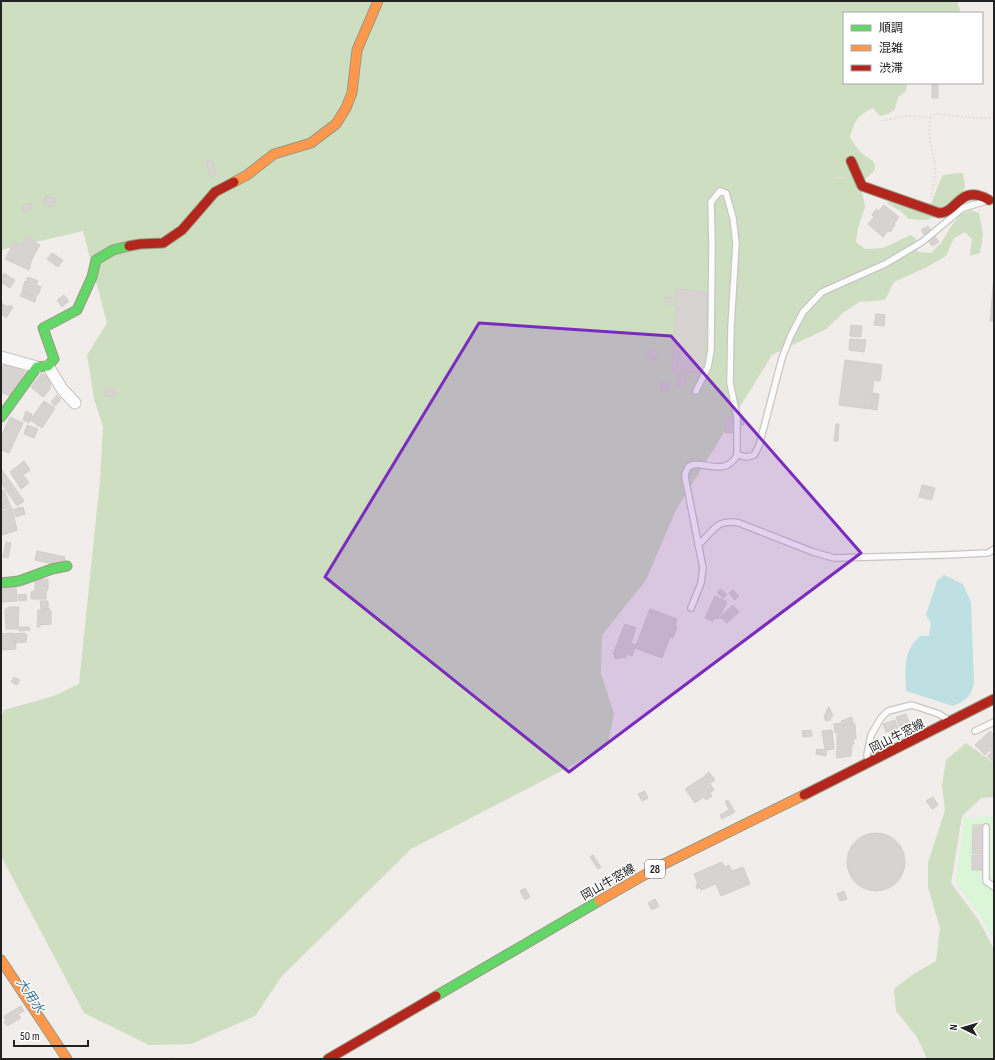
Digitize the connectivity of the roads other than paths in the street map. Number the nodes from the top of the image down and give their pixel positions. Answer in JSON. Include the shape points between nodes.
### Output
{"nodes":[{"id":1,"x":378,"y":1,"type":"edge"},
{"id":2,"x":851,"y":161,"type":"dead end"},
{"id":3,"x":991,"y":200,"type":"edge"},
{"id":4,"x":1,"y":357,"type":"edge"},
{"id":5,"x":43,"y":366,"type":"junction"},
{"id":6,"x":696,"y":391,"type":"dead end"},
{"id":7,"x":75,"y":403,"type":"dead end"},
{"id":8,"x":1,"y":417,"type":"edge"},
{"id":9,"x":737,"y":455,"type":"junction"},
{"id":10,"x":698,"y":545,"type":"junction"},
{"id":11,"x":994,"y":549,"type":"edge"},
{"id":12,"x":67,"y":566,"type":"dead end"},
{"id":13,"x":1,"y":583,"type":"edge"},
{"id":14,"x":691,"y":608,"type":"dead end"},
{"id":15,"x":994,"y":699,"type":"edge"},
{"id":16,"x":950,"y":722,"type":"junction"},
{"id":17,"x":994,"y":722,"type":"edge"},
{"id":18,"x":974,"y":731,"type":"dead end"},
{"id":19,"x":869,"y":763,"type":"junction"},
{"id":20,"x":986,"y":827,"type":"dead end"},
{"id":21,"x":994,"y":888,"type":"edge"},
{"id":22,"x":1,"y":960,"type":"edge"},
{"id":23,"x":67,"y":1059,"type":"edge"},
{"id":24,"x":328,"y":1059,"type":"edge"}],
"edges":[{"from":1,"to":5,"type":"main road","via":[[357,50],[352,93],[336,124],[311,143],[274,154],[247,175],[215,192],[182,230],[163,243],[140,244],[113,250],[96,260],[92,277],[77,310],[43,328],[54,359]]},
{"from":2,"to":3,"type":"main road","via":[[862,186],[939,213],[944,213],[969,194]]},
{"from":3,"to":9,"type":"lane","via":[[963,208],[922,242],[885,264],[822,292],[803,312],[791,335],[782,358],[759,446],[754,454]]},
{"from":4,"to":5,"type":"street"},
{"from":5,"to":7,"type":"street"},
{"from":5,"to":8,"type":"main road"},
{"from":6,"to":9,"type":"lane","via":[[708,367],[711,350],[711,202],[720,191],[726,193],[736,243],[730,383],[737,417]]},
{"from":9,"to":10,"type":"lane","via":[[728,466],[695,464],[685,471]]},
{"from":10,"to":11,"type":"lane","via":[[714,528],[730,521],[834,558],[951,555],[988,552]]},
{"from":10,"to":14,"type":"lane","via":[[703,568],[701,583]]},
{"from":12,"to":13,"type":"main road","via":[[19,581]]},
{"from":15,"to":16,"type":"main road","name":"岡山牛窓線","number":"28"},
{"from":16,"to":19,"type":"main road","name":"岡山牛窓線","number":"28"},
{"from":16,"to":19,"type":"lane","via":[[939,714],[912,705],[888,712],[881,718],[871,735],[867,755]]},
{"from":17,"to":18,"type":"lane"},
{"from":19,"to":24,"type":"main road","name":"岡山牛窓線","number":"28","via":[[660,866]]},
{"from":20,"to":21,"type":"lane","via":[[986,881]]},
{"from":22,"to":23,"type":"main road"}]}
